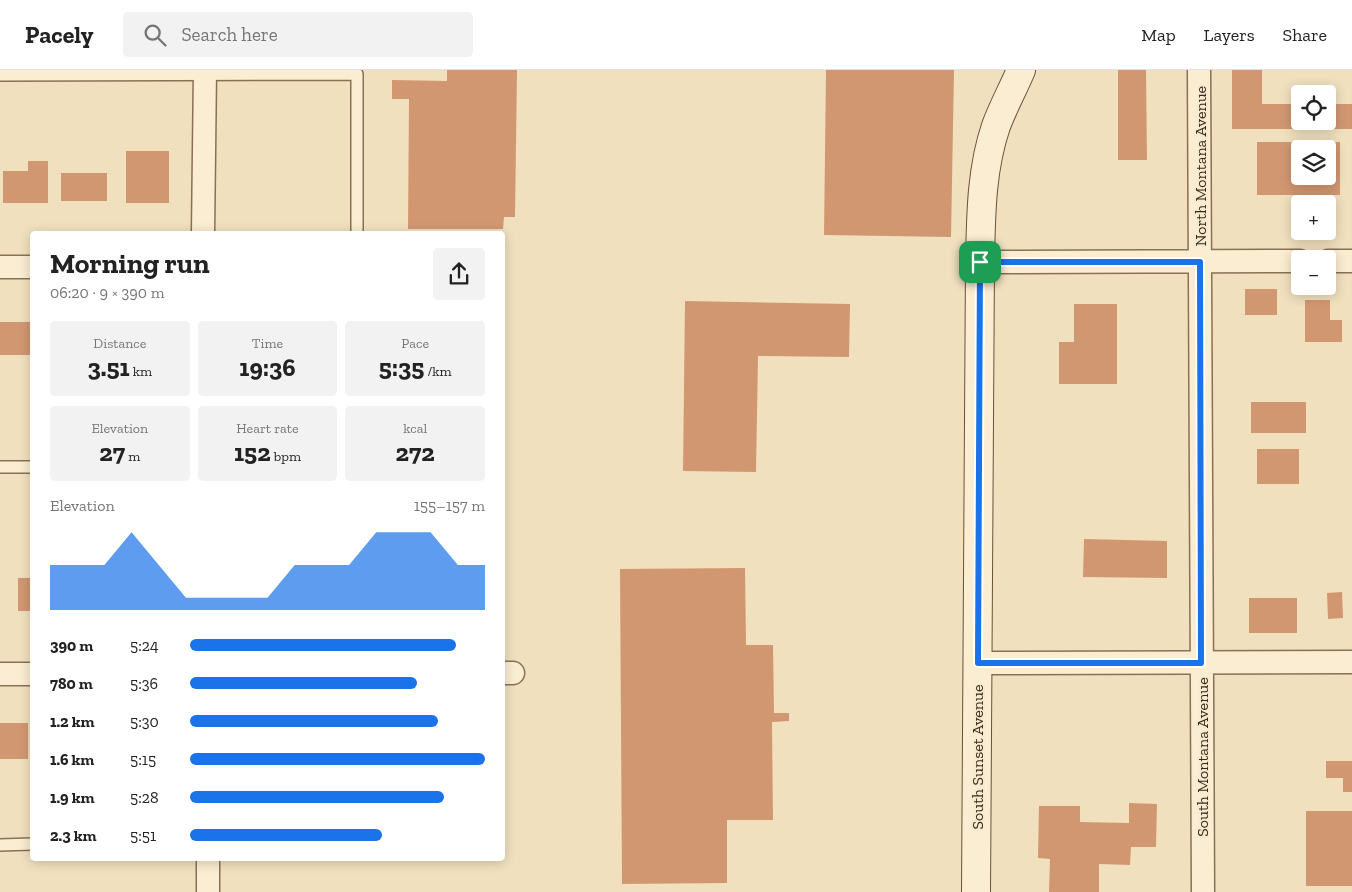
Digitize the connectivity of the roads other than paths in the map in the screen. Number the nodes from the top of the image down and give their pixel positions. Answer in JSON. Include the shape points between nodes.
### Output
{"nodes":[{"id":1,"x":1021,"y":70,"type":"edge"},
{"id":2,"x":1199,"y":70,"type":"edge"},
{"id":3,"x":205,"y":72,"type":"edge"},
{"id":4,"x":0,"y":75,"type":"edge"},
{"id":5,"x":203,"y":231,"type":"edge"},
{"id":6,"x":356,"y":231,"type":"edge"},
{"id":7,"x":1291,"y":261,"type":"edge"},
{"id":8,"x":1336,"y":261,"type":"edge"},
{"id":9,"x":1352,"y":261,"type":"edge"},
{"id":10,"x":980,"y":262,"type":"junction"},
{"id":11,"x":1200,"y":262,"type":"junction"},
{"id":12,"x":0,"y":267,"type":"edge"},
{"id":13,"x":30,"y":267,"type":"edge"},
{"id":14,"x":0,"y":468,"type":"edge"},
{"id":15,"x":30,"y":468,"type":"edge"},
{"id":16,"x":1352,"y":662,"type":"edge"},
{"id":17,"x":978,"y":663,"type":"junction"},
{"id":18,"x":1201,"y":663,"type":"junction"},
{"id":19,"x":0,"y":674,"type":"edge"},
{"id":20,"x":30,"y":674,"type":"edge"},
{"id":21,"x":30,"y":844,"type":"edge"},
{"id":22,"x":0,"y":845,"type":"edge"},
{"id":23,"x":208,"y":861,"type":"edge"},
{"id":24,"x":208,"y":892,"type":"edge"},
{"id":25,"x":976,"y":892,"type":"edge"},
{"id":26,"x":1203,"y":892,"type":"edge"}],
"edges":[{"from":1,"to":10,"type":"main road","name":"South Sunset Avenue","via":[[997,124],[986,166]]},
{"from":2,"to":11,"type":"street","name":"North Montana Avenue"},
{"from":3,"to":4,"type":"lane"},
{"from":3,"to":5,"type":"street"},
{"from":3,"to":6,"type":"lane","via":[[356,74]]},
{"from":7,"to":11,"type":"street"},
{"from":8,"to":9,"type":"street"},
{"from":10,"to":11,"type":"street"},
{"from":10,"to":17,"type":"main road","name":"South Sunset Avenue"},
{"from":11,"to":18,"type":"street","name":"South Montana Avenue"},
{"from":12,"to":13,"type":"street"},
{"from":14,"to":15,"type":"lane"},
{"from":16,"to":18,"type":"street"},
{"from":17,"to":18,"type":"street"},
{"from":17,"to":25,"type":"main road","name":"South Sunset Avenue"},
{"from":18,"to":26,"type":"street","name":"South Montana Avenue"},
{"from":19,"to":20,"type":"street"},
{"from":21,"to":22,"type":"lane"},
{"from":23,"to":24,"type":"street"}]}
